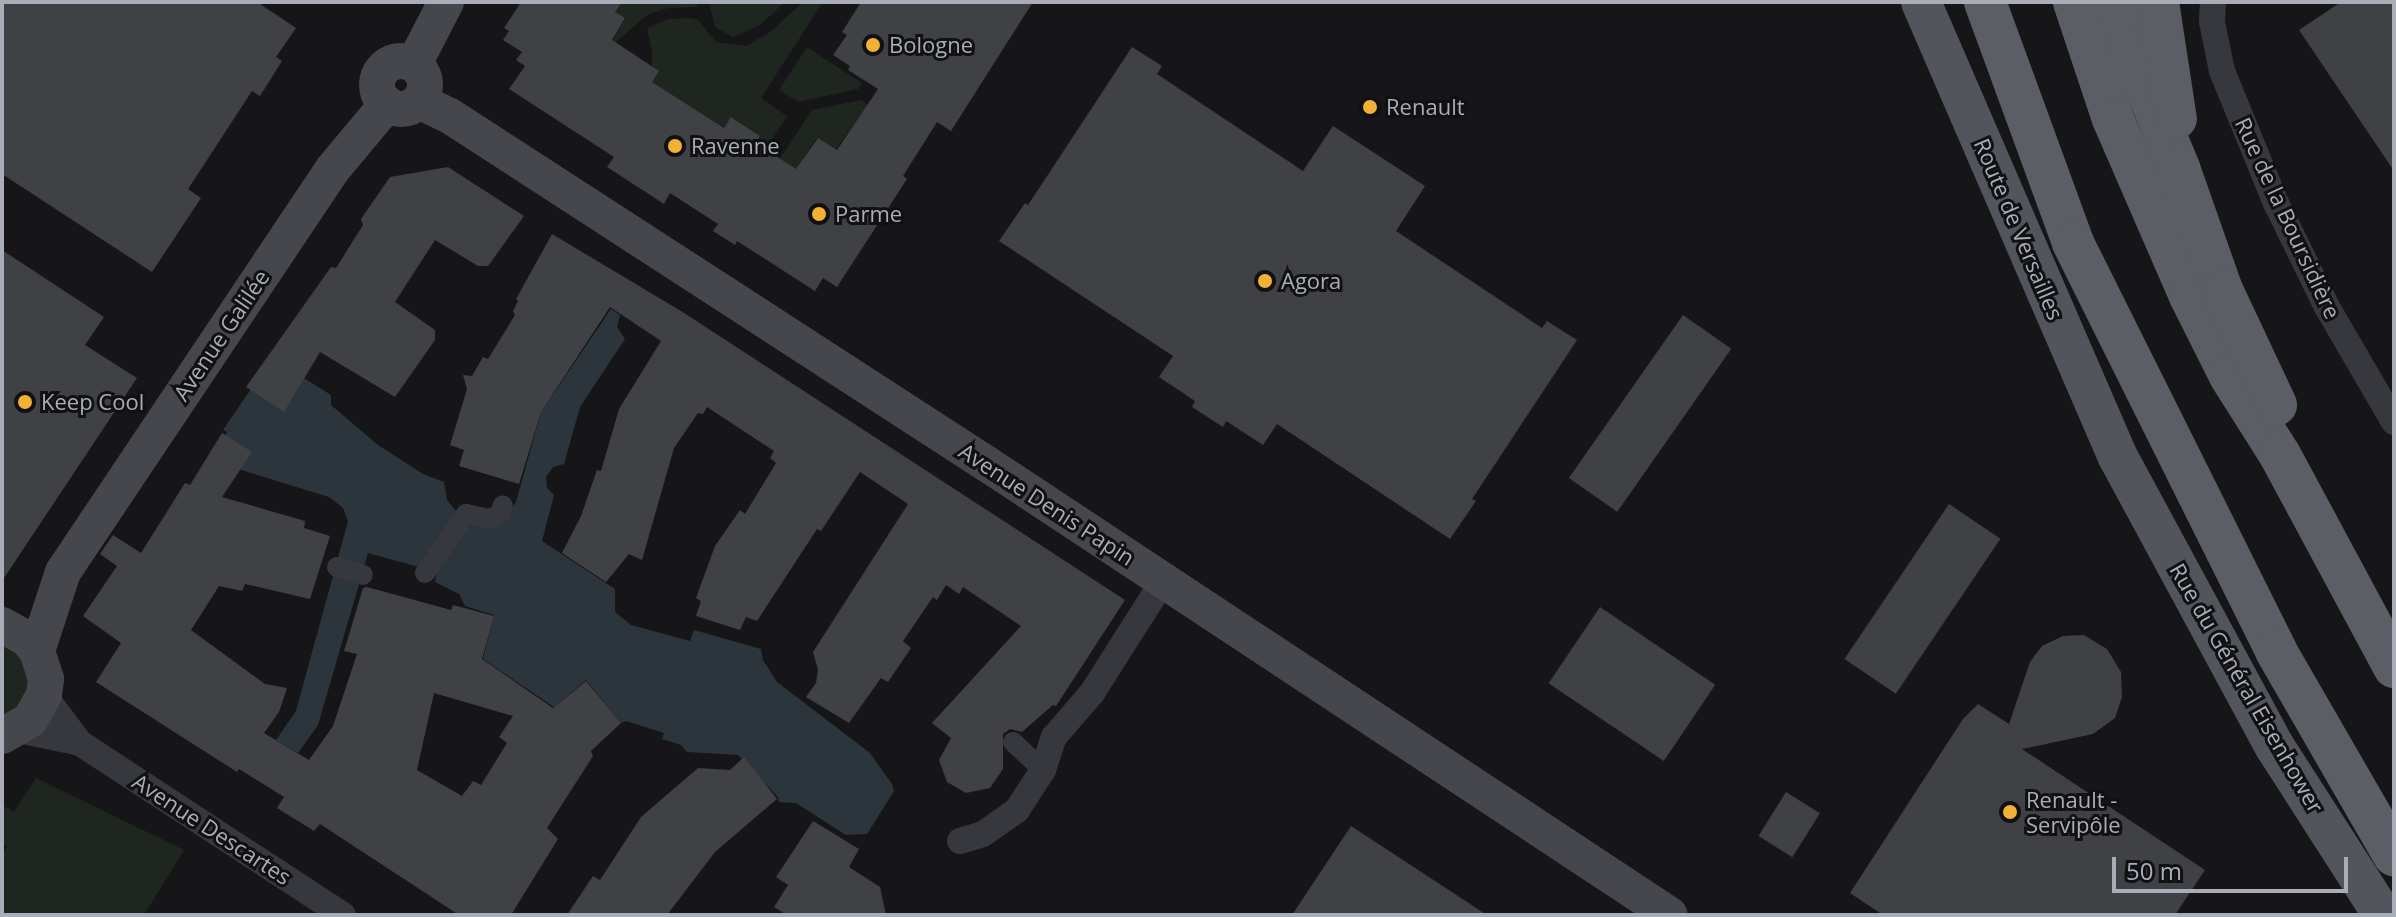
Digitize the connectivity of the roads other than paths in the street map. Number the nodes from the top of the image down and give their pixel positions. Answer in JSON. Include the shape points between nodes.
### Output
{"nodes":[{"id":1,"x":446,"y":2,"type":"edge"},
{"id":2,"x":1921,"y":2,"type":"edge"},
{"id":3,"x":1985,"y":2,"type":"edge"},
{"id":4,"x":2074,"y":2,"type":"edge"},
{"id":5,"x":2117,"y":2,"type":"edge"},
{"id":6,"x":2158,"y":2,"type":"edge"},
{"id":7,"x":2213,"y":2,"type":"edge"},
{"id":8,"x":403,"y":103,"type":"junction"},
{"id":9,"x":2179,"y":168,"type":"junction"},
{"id":10,"x":2394,"y":422,"type":"edge"},
{"id":11,"x":2280,"y":455,"type":"junction"},
{"id":12,"x":2118,"y":457,"type":"joint"},
{"id":13,"x":503,"y":505,"type":"dead end"},
{"id":14,"x":337,"y":567,"type":"dead end"},
{"id":15,"x":63,"y":572,"type":"junction"},
{"id":16,"x":425,"y":573,"type":"dead end"},
{"id":17,"x":363,"y":575,"type":"dead end"},
{"id":18,"x":1153,"y":597,"type":"dead end"},
{"id":19,"x":2,"y":624,"type":"edge"},
{"id":20,"x":37,"y":651,"type":"junction"},
{"id":21,"x":2394,"y":667,"type":"edge"},
{"id":22,"x":44,"y":695,"type":"junction"},
{"id":23,"x":10,"y":733,"type":"edge"},
{"id":24,"x":1013,"y":742,"type":"dead end"},
{"id":25,"x":80,"y":743,"type":"junction"},
{"id":26,"x":1043,"y":770,"type":"junction"},
{"id":27,"x":960,"y":841,"type":"dead end"},
{"id":28,"x":2394,"y":855,"type":"edge"},
{"id":29,"x":343,"y":915,"type":"edge"},
{"id":30,"x":1670,"y":915,"type":"edge"},
{"id":31,"x":2383,"y":915,"type":"edge"}],
"edges":[{"from":1,"to":8,"type":"main road","via":[[414,64],[425,82]]},
{"from":2,"to":12,"type":"main road","name":"Route de Versailles"},
{"from":3,"to":28,"type":"highway","via":[[2080,258],[2276,651]]},
{"from":4,"to":11,"type":"highway","via":[[2113,119],[2190,296],[2244,401]]},
{"from":5,"to":9,"type":"highway"},
{"from":6,"to":9,"type":"highway"},
{"from":7,"to":10,"type":"street","name":"Rue de la Boursidière","via":[[2222,71],[2276,203],[2327,307]]},
{"from":8,"to":15,"type":"main road","name":"Avenue Galilée","via":[[332,170]]},
{"from":8,"to":30,"type":"main road","name":"Avenue Denis Papin","via":[[450,116]]},
{"from":9,"to":11,"type":"highway","via":[[2222,290],[2287,428]]},
{"from":11,"to":21,"type":"highway"},
{"from":12,"to":31,"type":"main road","name":"Rue du Général Eisenhower","via":[[2275,747]]},
{"from":13,"to":16,"type":"street","via":[[490,519],[466,514]]},
{"from":14,"to":17,"type":"street"},
{"from":15,"to":19,"type":"main road","name":"Avenue Galilée"},
{"from":15,"to":20,"type":"main road","name":"Avenue Galilée"},
{"from":18,"to":26,"type":"street","via":[[1092,693],[1054,737]]},
{"from":19,"to":20,"type":"main road"},
{"from":20,"to":22,"type":"main road","via":[[46,679]]},
{"from":22,"to":23,"type":"main road","via":[[39,708]]},
{"from":22,"to":25,"type":"street","name":"Avenue Descartes"},
{"from":23,"to":25,"type":"street","name":"Avenue Descartes"},
{"from":24,"to":26,"type":"street"},
{"from":25,"to":29,"type":"street","name":"Avenue Descartes"},
{"from":26,"to":27,"type":"street","via":[[1017,810],[983,834]]}]}
